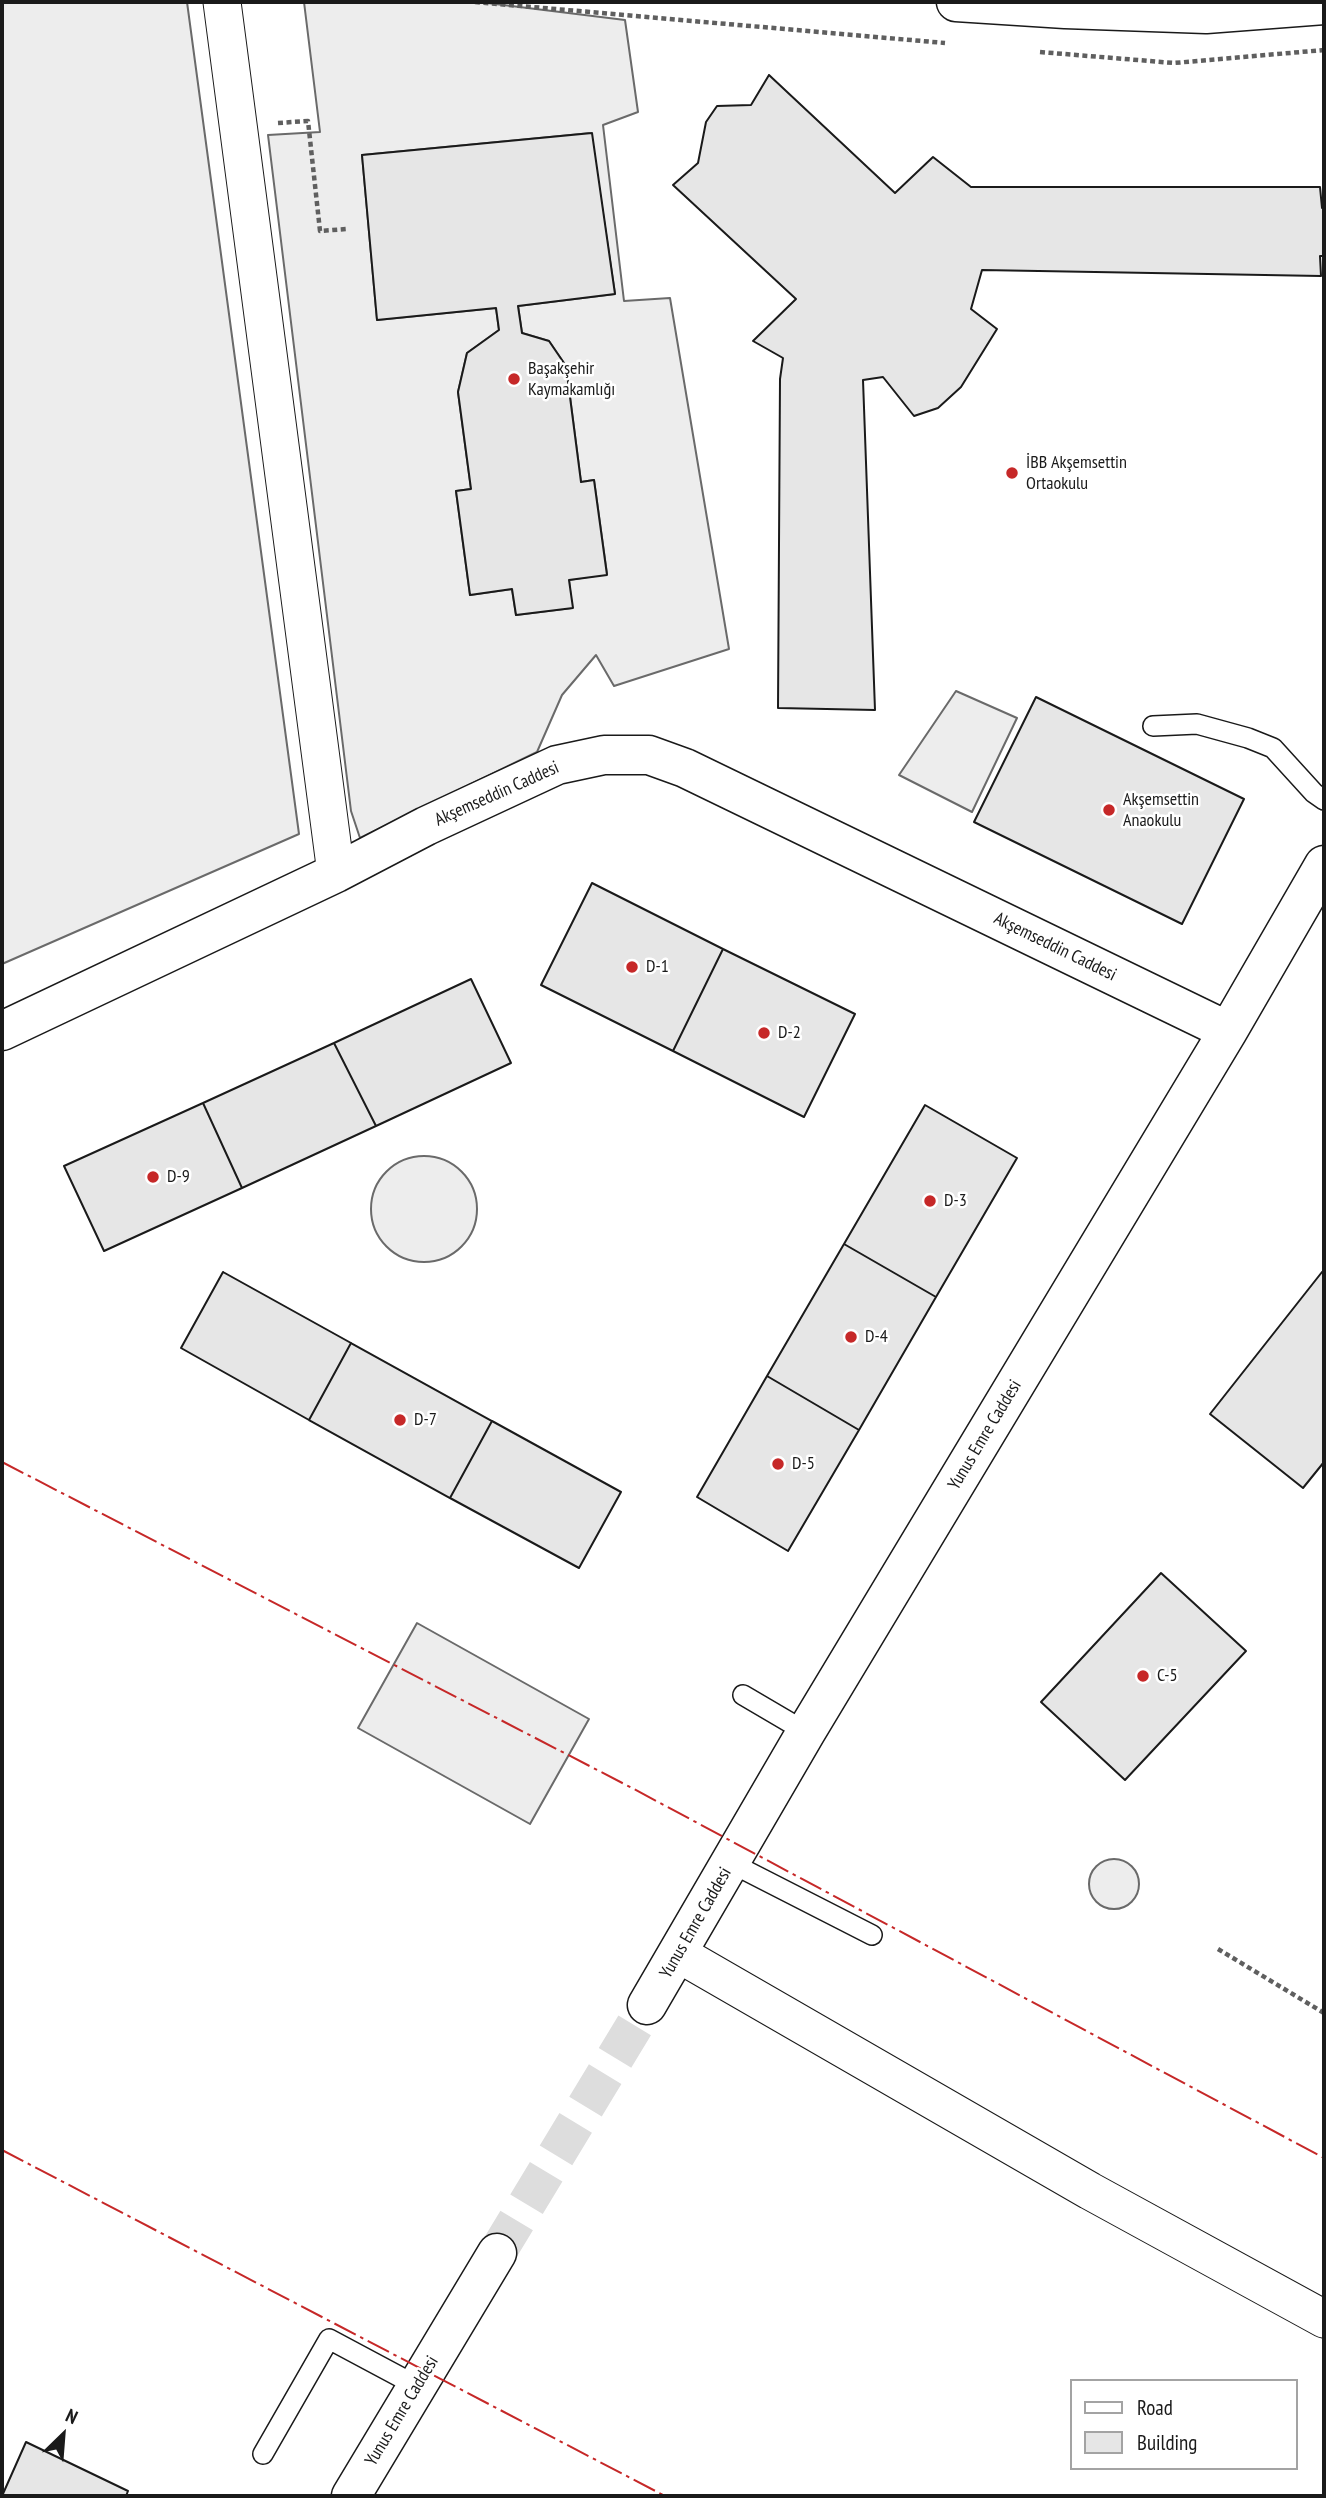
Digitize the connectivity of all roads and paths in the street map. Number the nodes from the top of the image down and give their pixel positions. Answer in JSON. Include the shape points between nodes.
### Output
{"nodes":[{"id":1,"x":222,"y":2,"type":"edge"},
{"id":2,"x":475,"y":2,"type":"edge"},
{"id":3,"x":956,"y":2,"type":"edge"},
{"id":4,"x":1324,"y":5,"type":"edge"},
{"id":5,"x":955,"y":44,"type":"dead end"},
{"id":6,"x":1324,"y":50,"type":"edge"},
{"id":7,"x":1037,"y":51,"type":"dead end"},
{"id":8,"x":237,"y":125,"type":"junction"},
{"id":9,"x":346,"y":229,"type":"dead end"},
{"id":10,"x":1153,"y":726,"type":"dead end"},
{"id":11,"x":1324,"y":800,"type":"edge"},
{"id":12,"x":1324,"y":865,"type":"edge"},
{"id":13,"x":336,"y":873,"type":"junction"},
{"id":14,"x":2,"y":1031,"type":"edge"},
{"id":15,"x":1228,"y":1031,"type":"junction"},
{"id":16,"x":743,"y":1695,"type":"dead end"},
{"id":17,"x":806,"y":1732,"type":"junction"},
{"id":18,"x":731,"y":1863,"type":"junction"},
{"id":19,"x":872,"y":1935,"type":"dead end"},
{"id":20,"x":1218,"y":1949,"type":"dead end"},
{"id":21,"x":679,"y":1954,"type":"junction"},
{"id":22,"x":648,"y":2005,"type":"tunnel mouth"},
{"id":23,"x":1324,"y":2013,"type":"edge"},
{"id":24,"x":497,"y":2253,"type":"tunnel mouth"},
{"id":25,"x":1324,"y":2319,"type":"edge"},
{"id":26,"x":417,"y":2386,"type":"junction"},
{"id":27,"x":263,"y":2454,"type":"dead end"},
{"id":28,"x":351,"y":2496,"type":"edge"}],
"edges":[{"from":1,"to":8,"type":"street"},
{"from":2,"to":5,"type":"path"},
{"from":3,"to":4,"type":"street","via":[[1206,14]]},
{"from":6,"to":7,"type":"path","via":[[1174,63]]},
{"from":8,"to":9,"type":"path","via":[[308,121],[320,231]]},
{"from":8,"to":13,"type":"street"},
{"from":10,"to":11,"type":"lane","via":[[1197,724],[1273,748]]},
{"from":12,"to":15,"type":"street","name":"Yunus Emre Caddesi"},
{"from":13,"to":14,"type":"street","name":"Akşemseddin Caddesi"},
{"from":13,"to":15,"type":"street","name":"Akşemseddin Caddesi","via":[[557,765],[604,755],[649,755],[685,768]]},
{"from":15,"to":17,"type":"street","name":"Yunus Emre Caddesi"},
{"from":16,"to":17,"type":"lane"},
{"from":17,"to":18,"type":"street","name":"Yunus Emre Caddesi"},
{"from":18,"to":19,"type":"lane"},
{"from":18,"to":21,"type":"street","name":"Yunus Emre Caddesi"},
{"from":20,"to":23,"type":"path"},
{"from":21,"to":22,"type":"street","name":"Yunus Emre Caddesi"},
{"from":21,"to":25,"type":"street"},
{"from":24,"to":26,"type":"street","name":"Yunus Emre Caddesi"},
{"from":26,"to":27,"type":"lane","via":[[330,2339]]},
{"from":26,"to":28,"type":"street","name":"Yunus Emre Caddesi"}]}
